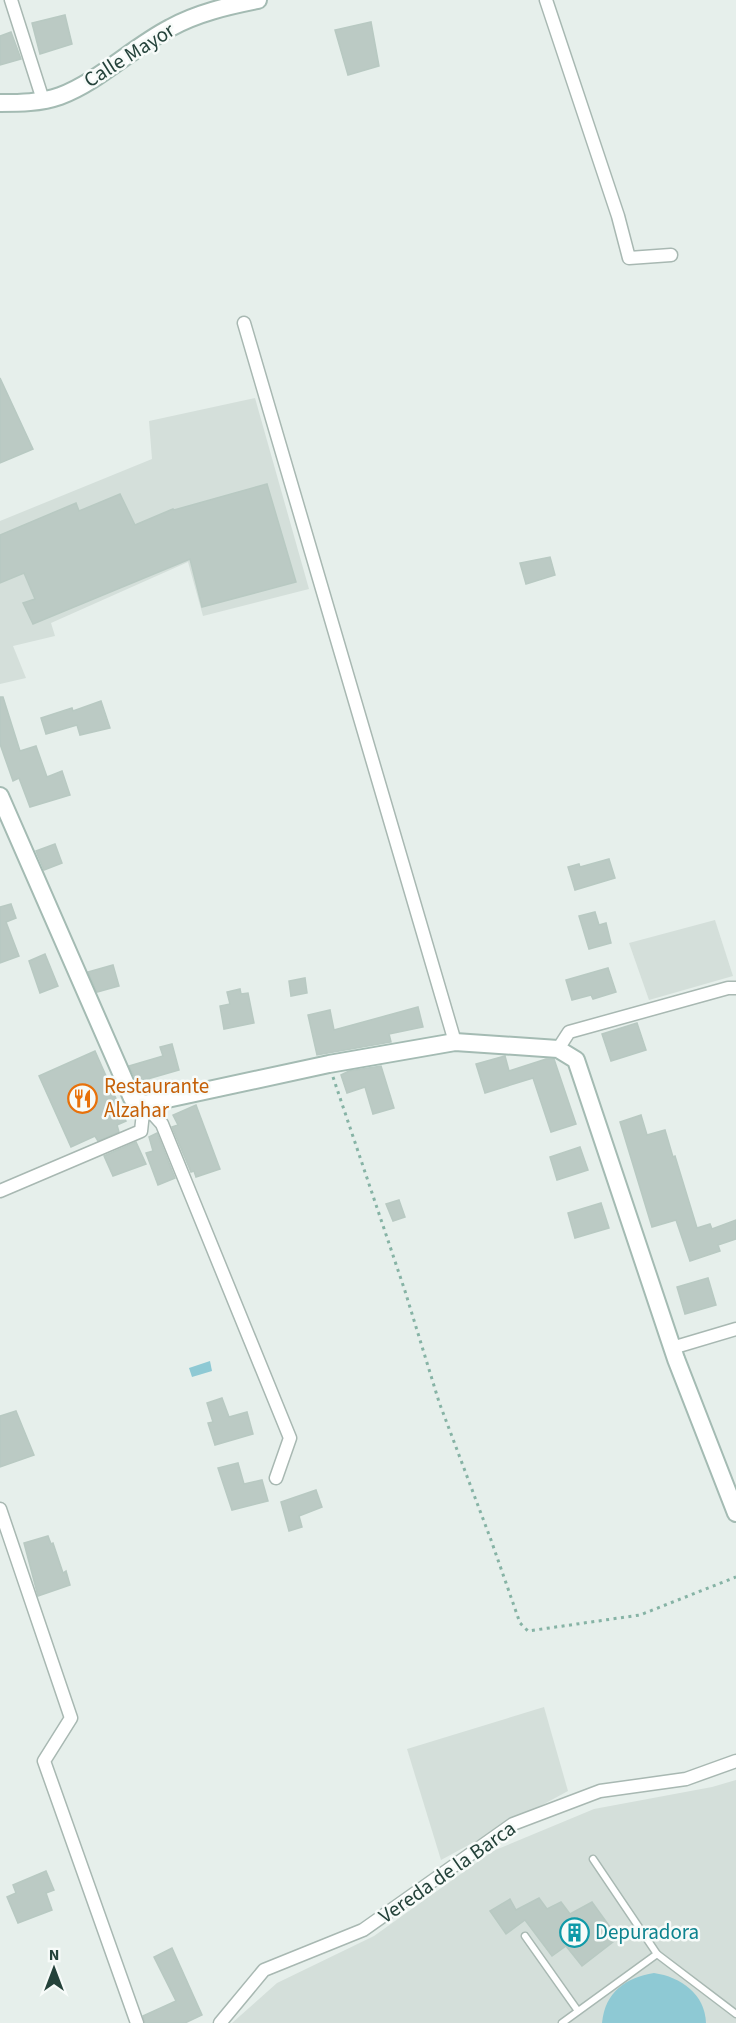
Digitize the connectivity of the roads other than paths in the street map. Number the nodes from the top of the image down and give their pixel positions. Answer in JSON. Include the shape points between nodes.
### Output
{"nodes":[{"id":1,"x":11,"y":0,"type":"edge"},
{"id":2,"x":258,"y":0,"type":"edge"},
{"id":3,"x":546,"y":0,"type":"edge"},
{"id":4,"x":43,"y":100,"type":"junction"},
{"id":5,"x":0,"y":103,"type":"edge"},
{"id":6,"x":671,"y":255,"type":"dead end"},
{"id":7,"x":244,"y":323,"type":"dead end"},
{"id":8,"x":0,"y":796,"type":"edge"},
{"id":9,"x":736,"y":988,"type":"edge"},
{"id":10,"x":455,"y":1042,"type":"junction"},
{"id":11,"x":558,"y":1049,"type":"junction"},
{"id":12,"x":144,"y":1104,"type":"junction"},
{"id":13,"x":0,"y":1191,"type":"edge"},
{"id":14,"x":736,"y":1329,"type":"edge"},
{"id":15,"x":672,"y":1348,"type":"junction"},
{"id":16,"x":276,"y":1478,"type":"dead end"},
{"id":17,"x":0,"y":1509,"type":"edge"},
{"id":18,"x":736,"y":1513,"type":"edge"},
{"id":19,"x":736,"y":1761,"type":"edge"},
{"id":20,"x":593,"y":1859,"type":"dead end"},
{"id":21,"x":525,"y":1936,"type":"dead end"},
{"id":22,"x":657,"y":1954,"type":"junction"},
{"id":23,"x":578,"y":2011,"type":"junction"},
{"id":24,"x":736,"y":2013,"type":"edge"},
{"id":25,"x":137,"y":2023,"type":"edge"},
{"id":26,"x":220,"y":2023,"type":"edge"},
{"id":27,"x":562,"y":2023,"type":"edge"}],
"edges":[{"from":1,"to":4,"type":"street"},
{"from":2,"to":4,"type":"main road","name":"Calle Mayor","via":[[184,21],[75,89]]},
{"from":3,"to":6,"type":"street","via":[[629,258]]},
{"from":4,"to":5,"type":"main road","name":"Calle Mayor"},
{"from":7,"to":10,"type":"street"},
{"from":8,"to":12,"type":"main road","via":[[132,1098]]},
{"from":9,"to":11,"type":"street","via":[[569,1032]]},
{"from":10,"to":11,"type":"main road"},
{"from":10,"to":12,"type":"main road","via":[[329,1064]]},
{"from":11,"to":15,"type":"main road","via":[[576,1060]]},
{"from":12,"to":13,"type":"street","via":[[141,1131]]},
{"from":12,"to":16,"type":"street","via":[[162,1124],[290,1438]]},
{"from":14,"to":15,"type":"street"},
{"from":15,"to":18,"type":"main road"},
{"from":17,"to":25,"type":"street","via":[[71,1718],[44,1761]]},
{"from":19,"to":26,"type":"street","name":"Vereda de la Barca","via":[[686,1779],[600,1791],[513,1824],[363,1930],[264,1970]]},
{"from":20,"to":22,"type":"lane"},
{"from":21,"to":23,"type":"lane"},
{"from":22,"to":23,"type":"lane"},
{"from":22,"to":24,"type":"lane"},
{"from":23,"to":27,"type":"lane"}]}
